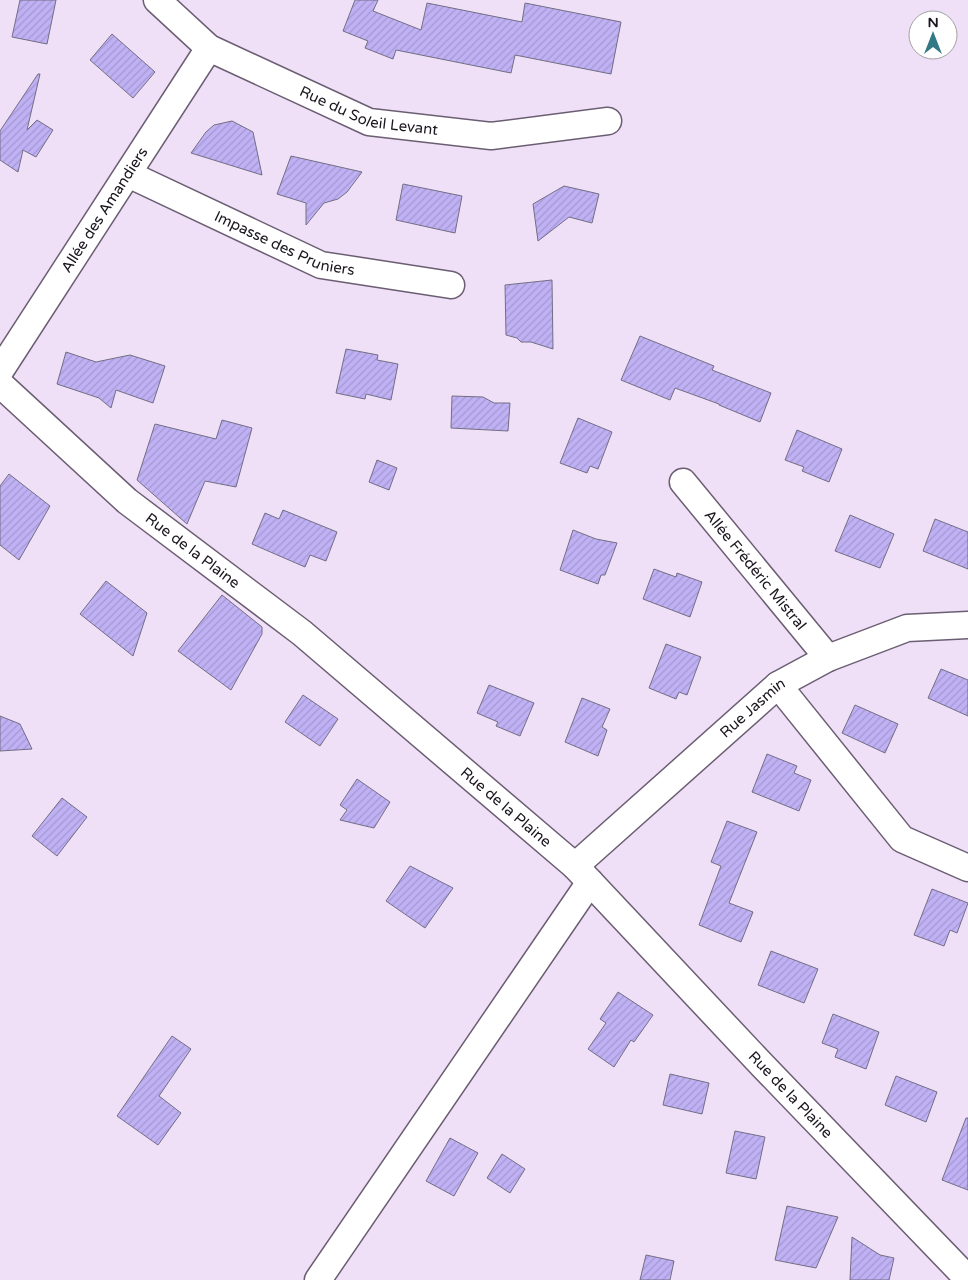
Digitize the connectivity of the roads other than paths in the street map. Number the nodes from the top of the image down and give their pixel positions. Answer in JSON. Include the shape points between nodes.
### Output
{"nodes":[{"id":1,"x":157,"y":0,"type":"edge"},
{"id":2,"x":209,"y":48,"type":"junction"},
{"id":3,"x":608,"y":121,"type":"dead end"},
{"id":4,"x":128,"y":174,"type":"junction"},
{"id":5,"x":451,"y":285,"type":"dead end"},
{"id":6,"x":0,"y":371,"type":"edge"},
{"id":7,"x":0,"y":384,"type":"edge"},
{"id":8,"x":683,"y":482,"type":"dead end"},
{"id":9,"x":968,"y":625,"type":"edge"},
{"id":10,"x":828,"y":658,"type":"junction"},
{"id":11,"x":778,"y":685,"type":"junction"},
{"id":12,"x":968,"y":868,"type":"edge"},
{"id":13,"x":583,"y":874,"type":"junction"},
{"id":14,"x":968,"y":1279,"type":"edge"},
{"id":15,"x":318,"y":1280,"type":"edge"}],
"edges":[{"from":1,"to":2,"type":"street","name":"Rue du Soleil Levant"},
{"from":2,"to":3,"type":"street","name":"Rue du Soleil Levant","via":[[369,122],[491,136]]},
{"from":2,"to":4,"type":"street","name":"Allée des Amandiers"},
{"from":4,"to":5,"type":"street","name":"Impasse des Pruniers","via":[[321,265]]},
{"from":4,"to":6,"type":"street","name":"Allée des Amandiers"},
{"from":7,"to":13,"type":"street","name":"Rue de la Plaine","via":[[127,501],[302,633]]},
{"from":8,"to":10,"type":"street","name":"Allée Frédéric Mistral"},
{"from":9,"to":10,"type":"street","name":"Rue Jasmin","via":[[907,628]]},
{"from":10,"to":11,"type":"street","name":"Rue Jasmin"},
{"from":11,"to":12,"type":"street","via":[[902,839]]},
{"from":11,"to":13,"type":"street","name":"Rue Jasmin"},
{"from":13,"to":14,"type":"street","name":"Rue de la Plaine"},
{"from":13,"to":15,"type":"street","name":"Rue Jasmin"}]}
